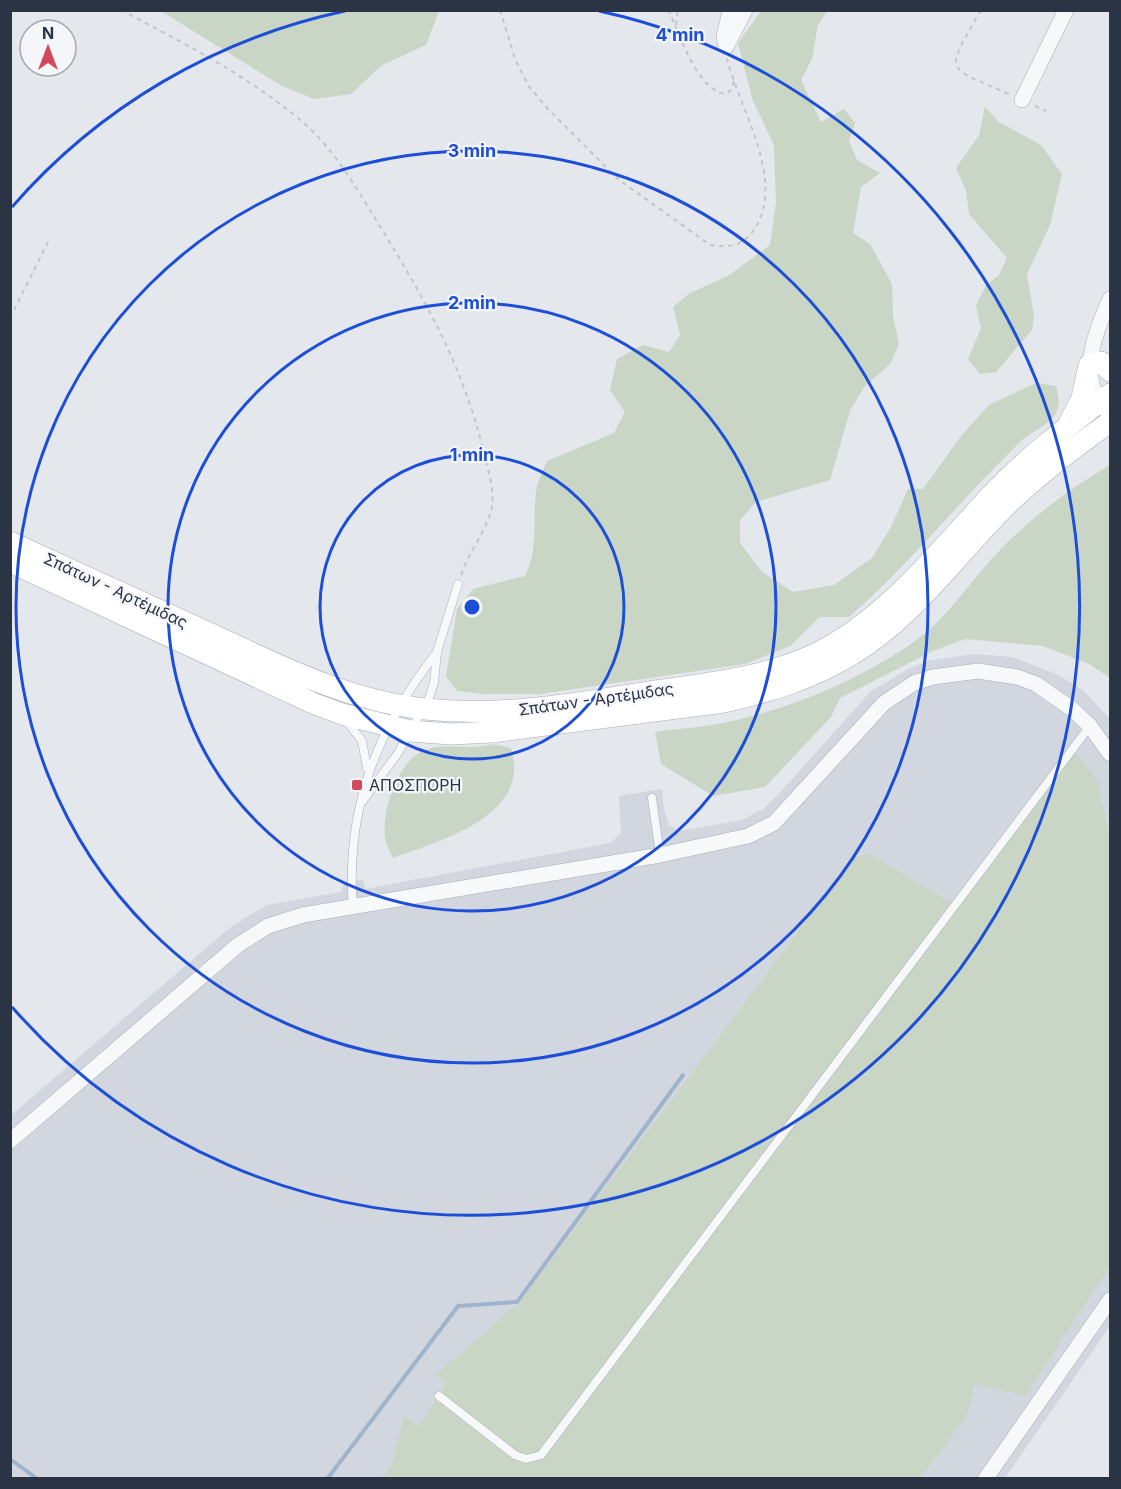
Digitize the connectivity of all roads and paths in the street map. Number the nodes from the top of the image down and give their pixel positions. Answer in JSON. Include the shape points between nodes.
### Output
{"nodes":[{"id":1,"x":121,"y":10,"type":"edge"},
{"id":2,"x":500,"y":10,"type":"edge"},
{"id":3,"x":668,"y":10,"type":"edge"},
{"id":4,"x":678,"y":10,"type":"edge"},
{"id":5,"x":745,"y":10,"type":"edge"},
{"id":6,"x":981,"y":10,"type":"edge"},
{"id":7,"x":1066,"y":10,"type":"edge"},
{"id":8,"x":730,"y":11,"type":"edge"},
{"id":9,"x":676,"y":27,"type":"junction"},
{"id":10,"x":726,"y":47,"type":"junction"},
{"id":11,"x":734,"y":81,"type":"junction"},
{"id":12,"x":1022,"y":100,"type":"junction"},
{"id":13,"x":1046,"y":111,"type":"dead end"},
{"id":14,"x":48,"y":242,"type":"dead end"},
{"id":15,"x":1110,"y":299,"type":"edge"},
{"id":16,"x":10,"y":318,"type":"edge"},
{"id":17,"x":1100,"y":366,"type":"edge"},
{"id":18,"x":1108,"y":400,"type":"edge"},
{"id":19,"x":1110,"y":422,"type":"edge"},
{"id":20,"x":1067,"y":427,"type":"junction"},
{"id":21,"x":10,"y":542,"type":"edge"},
{"id":22,"x":10,"y":562,"type":"edge"},
{"id":23,"x":458,"y":584,"type":"joint"},
{"id":24,"x":437,"y":652,"type":"junction"},
{"id":25,"x":401,"y":706,"type":"junction"},
{"id":26,"x":423,"y":709,"type":"junction"},
{"id":27,"x":342,"y":714,"type":"junction"},
{"id":28,"x":389,"y":726,"type":"junction"},
{"id":29,"x":1090,"y":726,"type":"junction"},
{"id":30,"x":410,"y":731,"type":"junction"},
{"id":31,"x":1110,"y":754,"type":"edge"},
{"id":32,"x":368,"y":772,"type":"junction"},
{"id":33,"x":652,"y":798,"type":"dead end"},
{"id":34,"x":361,"y":803,"type":"junction"},
{"id":35,"x":660,"y":855,"type":"junction"},
{"id":36,"x":354,"y":908,"type":"junction"},
{"id":37,"x":10,"y":1141,"type":"edge"},
{"id":38,"x":1110,"y":1300,"type":"edge"},
{"id":39,"x":439,"y":1396,"type":"dead end"},
{"id":40,"x":986,"y":1479,"type":"edge"}],
"edges":[{"from":1,"to":23,"type":"path","via":[[241,77],[307,127],[334,157],[403,264],[457,364],[475,415],[490,482],[490,513],[467,556]]},
{"from":2,"to":11,"type":"path","via":[[515,59],[528,85],[546,107],[618,179],[710,244],[722,247],[739,245],[750,236],[761,220],[765,199],[752,126]]},
{"from":3,"to":9,"type":"path"},
{"from":4,"to":9,"type":"path"},
{"from":5,"to":10,"type":"street"},
{"from":6,"to":12,"type":"path","via":[[956,53],[954,64],[957,70]]},
{"from":7,"to":12,"type":"street"},
{"from":8,"to":10,"type":"street","via":[[724,36]]},
{"from":9,"to":11,"type":"path","via":[[690,59],[709,87],[726,94]]},
{"from":10,"to":11,"type":"path"},
{"from":12,"to":13,"type":"path"},
{"from":14,"to":16,"type":"path"},
{"from":15,"to":17,"type":"street","via":[[1098,334]]},
{"from":17,"to":18,"type":"street","via":[[1092,389]]},
{"from":17,"to":20,"type":"main road"},
{"from":18,"to":20,"type":"main road","name":"Σπάτων - Αρτέμιδας"},
{"from":19,"to":30,"type":"main road","name":"Σπάτων - Αρτέμιδας","via":[[1011,501],[891,626],[815,675],[724,702],[492,732]]},
{"from":20,"to":26,"type":"main road","name":"Σπάτων - Αρτέμιδας","via":[[998,488],[913,580],[870,619],[833,645],[784,667],[531,710]]},
{"from":21,"to":25,"type":"main road","name":"Σπάτων - Αρτέμιδας","via":[[300,675]]},
{"from":22,"to":27,"type":"main road","name":"Σπάτων - Αρτέμιδας"},
{"from":23,"to":24,"type":"lane"},
{"from":24,"to":25,"type":"lane"},
{"from":24,"to":26,"type":"lane","via":[[434,683]]},
{"from":25,"to":26,"type":"main road","name":"Σπάτων - Αρτέμιδας"},
{"from":25,"to":28,"type":"lane"},
{"from":26,"to":30,"type":"lane"},
{"from":27,"to":28,"type":"main road","name":"Σπάτων - Αρτέμιδας"},
{"from":27,"to":32,"type":"lane","via":[[362,741]]},
{"from":28,"to":30,"type":"main road","name":"Σπάτων - Αρτέμιδας"},
{"from":28,"to":32,"type":"lane"},
{"from":29,"to":31,"type":"street"},
{"from":29,"to":35,"type":"street","via":[[1055,695],[1017,677],[978,671],[933,677],[914,683],[884,703],[774,823],[739,839]]},
{"from":29,"to":39,"type":"lane","via":[[540,1455],[526,1459],[515,1455]]},
{"from":30,"to":34,"type":"lane"},
{"from":32,"to":34,"type":"lane"},
{"from":33,"to":35,"type":"lane"},
{"from":34,"to":36,"type":"lane","via":[[352,848]]},
{"from":35,"to":36,"type":"street"},
{"from":36,"to":37,"type":"street","via":[[293,917],[255,933]]},
{"from":38,"to":40,"type":"street"}]}
